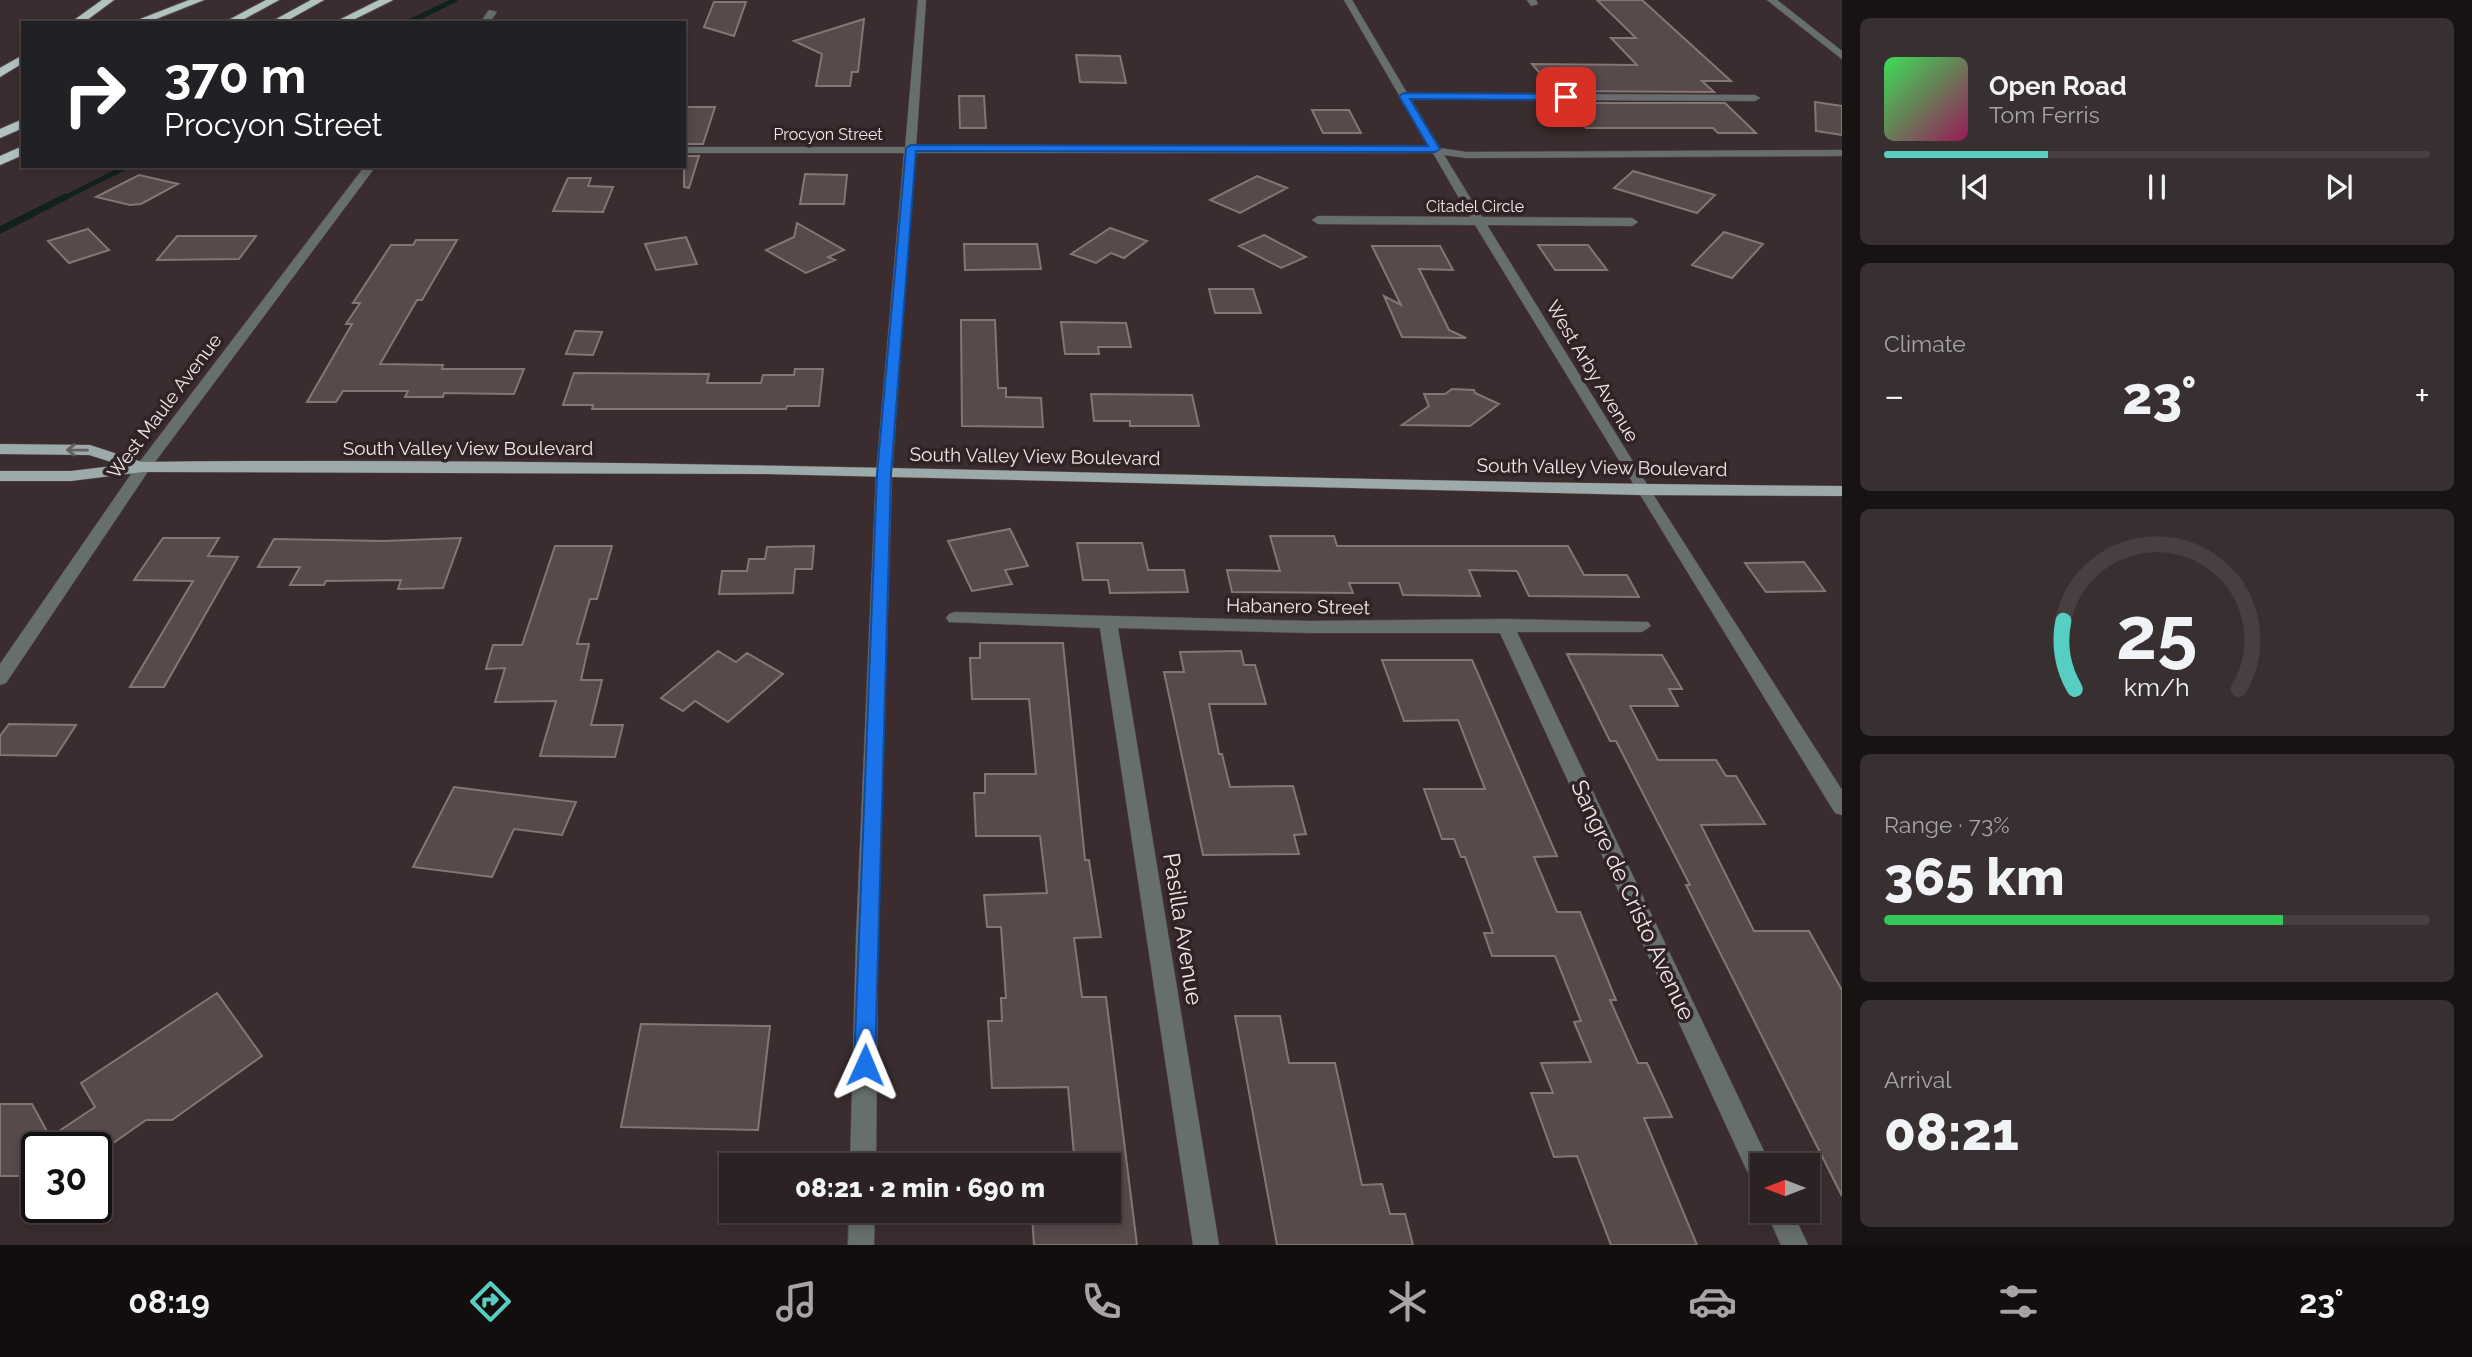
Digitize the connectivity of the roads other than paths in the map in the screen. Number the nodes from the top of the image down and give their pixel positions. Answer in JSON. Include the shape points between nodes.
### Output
{"nodes":[{"id":1,"x":96,"y":0,"type":"edge"},
{"id":2,"x":108,"y":0,"type":"edge"},
{"id":3,"x":199,"y":0,"type":"edge"},
{"id":4,"x":274,"y":0,"type":"edge"},
{"id":5,"x":318,"y":0,"type":"edge"},
{"id":6,"x":388,"y":0,"type":"edge"},
{"id":7,"x":922,"y":0,"type":"edge"},
{"id":8,"x":1348,"y":0,"type":"edge"},
{"id":9,"x":1771,"y":0,"type":"edge"},
{"id":10,"x":492,"y":12,"type":"dead end"},
{"id":11,"x":70,"y":21,"type":"edge"},
{"id":12,"x":78,"y":21,"type":"edge"},
{"id":13,"x":141,"y":21,"type":"edge"},
{"id":14,"x":232,"y":21,"type":"edge"},
{"id":15,"x":278,"y":21,"type":"edge"},
{"id":16,"x":342,"y":21,"type":"edge"},
{"id":17,"x":485,"y":21,"type":"edge"},
{"id":18,"x":1842,"y":56,"type":"edge"},
{"id":19,"x":21,"y":59,"type":"edge"},
{"id":20,"x":21,"y":66,"type":"edge"},
{"id":21,"x":0,"y":74,"type":"edge"},
{"id":22,"x":1404,"y":96,"type":"junction"},
{"id":23,"x":1755,"y":98,"type":"dead end"},
{"id":24,"x":21,"y":124,"type":"edge"},
{"id":25,"x":0,"y":134,"type":"edge"},
{"id":26,"x":911,"y":148,"type":"junction"},
{"id":27,"x":1435,"y":149,"type":"junction"},
{"id":28,"x":686,"y":150,"type":"edge"},
{"id":29,"x":21,"y":151,"type":"edge"},
{"id":30,"x":1842,"y":152,"type":"edge"},
{"id":31,"x":0,"y":161,"type":"edge"},
{"id":32,"x":21,"y":167,"type":"edge"},
{"id":33,"x":369,"y":168,"type":"edge"},
{"id":34,"x":0,"y":176,"type":"edge"},
{"id":35,"x":1318,"y":220,"type":"dead end"},
{"id":36,"x":1478,"y":221,"type":"junction"},
{"id":37,"x":1632,"y":222,"type":"dead end"},
{"id":38,"x":0,"y":449,"type":"edge"},
{"id":39,"x":143,"y":467,"type":"junction"},
{"id":40,"x":884,"y":474,"type":"junction"},
{"id":41,"x":0,"y":476,"type":"edge"},
{"id":42,"x":1640,"y":489,"type":"junction"},
{"id":43,"x":1842,"y":491,"type":"edge"},
{"id":44,"x":955,"y":618,"type":"dead end"},
{"id":45,"x":1108,"y":622,"type":"junction"},
{"id":46,"x":1505,"y":625,"type":"junction"},
{"id":47,"x":1642,"y":626,"type":"dead end"},
{"id":48,"x":0,"y":678,"type":"edge"},
{"id":49,"x":1842,"y":807,"type":"edge"},
{"id":50,"x":863,"y":1153,"type":"edge"},
{"id":51,"x":1752,"y":1153,"type":"edge"},
{"id":52,"x":862,"y":1223,"type":"edge"},
{"id":53,"x":1785,"y":1223,"type":"edge"},
{"id":54,"x":861,"y":1245,"type":"edge"},
{"id":55,"x":1206,"y":1245,"type":"edge"},
{"id":56,"x":1795,"y":1245,"type":"edge"}],
"edges":[{"from":1,"to":11,"type":"highway"},
{"from":2,"to":12,"type":"highway"},
{"from":3,"to":13,"type":"highway"},
{"from":4,"to":14,"type":"highway"},
{"from":5,"to":15,"type":"highway"},
{"from":6,"to":16,"type":"highway"},
{"from":7,"to":26,"type":"street"},
{"from":8,"to":22,"type":"street","name":"West Arby Avenue"},
{"from":9,"to":18,"type":"street"},
{"from":10,"to":17,"type":"street"},
{"from":19,"to":21,"type":"highway"},
{"from":20,"to":21,"type":"highway"},
{"from":22,"to":23,"type":"street"},
{"from":22,"to":27,"type":"street","name":"West Arby Avenue"},
{"from":24,"to":25,"type":"highway"},
{"from":26,"to":27,"type":"street","name":"Procyon Street"},
{"from":26,"to":28,"type":"street","name":"Procyon Street"},
{"from":26,"to":40,"type":"street"},
{"from":27,"to":30,"type":"street","name":"Procyon Street","via":[[1466,155]]},
{"from":27,"to":36,"type":"street","name":"West Arby Avenue"},
{"from":29,"to":31,"type":"highway"},
{"from":32,"to":34,"type":"highway"},
{"from":33,"to":39,"type":"street","name":"West Maule Avenue"},
{"from":35,"to":36,"type":"street","name":"Citadel Circle"},
{"from":36,"to":37,"type":"street","name":"Citadel Circle"},
{"from":36,"to":42,"type":"street","name":"West Arby Avenue"},
{"from":39,"to":38,"type":"main road","name":"South Valley View Boulevard","one_way":true,"via":[[90,450]]},
{"from":39,"to":40,"type":"main road","name":"South Valley View Boulevard","via":[[766,469]]},
{"from":39,"to":41,"type":"main road","name":"South Valley View Boulevard","via":[[71,476]]},
{"from":39,"to":48,"type":"street","name":"West Maule Avenue"},
{"from":40,"to":42,"type":"main road","name":"South Valley View Boulevard"},
{"from":40,"to":50,"type":"street"},
{"from":42,"to":43,"type":"main road","name":"South Valley View Boulevard"},
{"from":42,"to":49,"type":"street","name":"West Arby Avenue"},
{"from":44,"to":45,"type":"street","name":"Habanero Street"},
{"from":45,"to":46,"type":"street","name":"Habanero Street"},
{"from":45,"to":55,"type":"street","name":"Pasilla Avenue"},
{"from":46,"to":47,"type":"street","name":"Habanero Street"},
{"from":46,"to":51,"type":"street","name":"Sangre de Cristo Avenue"},
{"from":52,"to":54,"type":"street"},
{"from":53,"to":56,"type":"street"}]}
